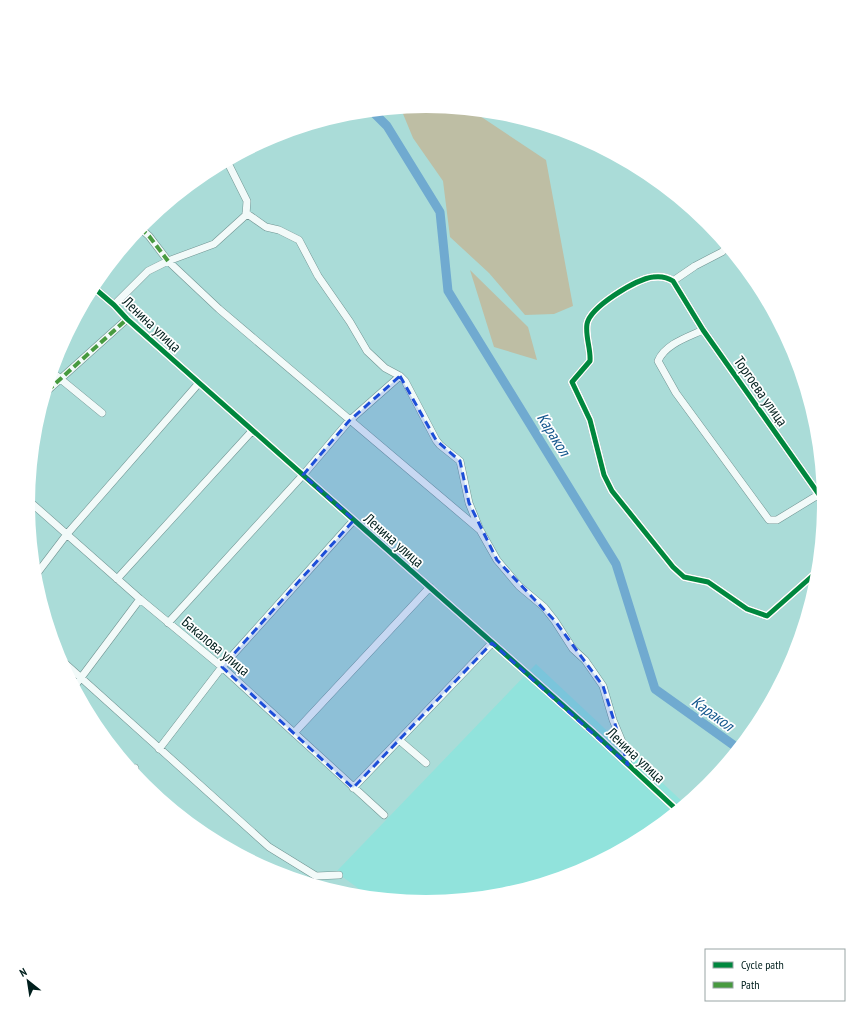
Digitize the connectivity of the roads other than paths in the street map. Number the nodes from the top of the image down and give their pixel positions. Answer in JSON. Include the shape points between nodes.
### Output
{"nodes":[{"id":1,"x":229,"y":166,"type":"edge"},
{"id":2,"x":246,"y":213,"type":"junction"},
{"id":3,"x":145,"y":233,"type":"edge"},
{"id":4,"x":724,"y":250,"type":"edge"},
{"id":5,"x":168,"y":261,"type":"junction"},
{"id":6,"x":673,"y":281,"type":"junction"},
{"id":7,"x":98,"y":291,"type":"edge"},
{"id":8,"x":114,"y":305,"type":"junction"},
{"id":9,"x":127,"y":319,"type":"junction"},
{"id":10,"x":703,"y":330,"type":"junction"},
{"id":11,"x":400,"y":376,"type":"junction"},
{"id":12,"x":59,"y":378,"type":"junction"},
{"id":13,"x":55,"y":383,"type":"edge"},
{"id":14,"x":199,"y":383,"type":"junction"},
{"id":15,"x":102,"y":414,"type":"dead end"},
{"id":16,"x":349,"y":421,"type":"junction"},
{"id":17,"x":252,"y":430,"type":"junction"},
{"id":18,"x":303,"y":475,"type":"junction"},
{"id":19,"x":818,"y":495,"type":"joint"},
{"id":20,"x":35,"y":506,"type":"edge"},
{"id":21,"x":354,"y":520,"type":"junction"},
{"id":22,"x":480,"y":530,"type":"junction"},
{"id":23,"x":66,"y":534,"type":"junction"},
{"id":24,"x":41,"y":569,"type":"edge"},
{"id":25,"x":811,"y":578,"type":"edge"},
{"id":26,"x":117,"y":579,"type":"junction"},
{"id":27,"x":430,"y":588,"type":"junction"},
{"id":28,"x":140,"y":599,"type":"junction"},
{"id":29,"x":168,"y":623,"type":"junction"},
{"id":30,"x":492,"y":642,"type":"junction"},
{"id":31,"x":222,"y":667,"type":"junction"},
{"id":32,"x":71,"y":669,"type":"edge"},
{"id":33,"x":81,"y":678,"type":"junction"},
{"id":34,"x":77,"y":683,"type":"edge"},
{"id":35,"x":294,"y":733,"type":"junction"},
{"id":36,"x":399,"y":740,"type":"junction"},
{"id":37,"x":160,"y":749,"type":"junction"},
{"id":38,"x":426,"y":763,"type":"dead end"},
{"id":39,"x":628,"y":764,"type":"junction"},
{"id":40,"x":353,"y":788,"type":"junction"},
{"id":41,"x":674,"y":808,"type":"edge"},
{"id":42,"x":384,"y":815,"type":"dead end"},
{"id":43,"x":339,"y":875,"type":"dead end"}],
"edges":[{"from":1,"to":2,"type":"street","via":[[247,201]]},
{"from":2,"to":5,"type":"street","via":[[214,244]]},
{"from":2,"to":11,"type":"street","via":[[266,227],[299,240],[318,276],[367,351],[385,368]]},
{"from":3,"to":5,"type":"street"},
{"from":4,"to":6,"type":"street"},
{"from":5,"to":8,"type":"street","via":[[148,271]]},
{"from":5,"to":16,"type":"street","via":[[219,309]]},
{"from":6,"to":10,"type":"street","name":"Торгоева улица"},
{"from":6,"to":25,"type":"street","via":[[666,277],[653,277],[639,281],[615,294],[600,307],[587,324],[590,361],[572,382],[590,420],[604,475],[612,492],[673,567],[684,577],[708,582],[747,609],[767,616]]},
{"from":7,"to":8,"type":"street","name":"Ленина улица"},
{"from":8,"to":9,"type":"street","name":"Ленина улица"},
{"from":9,"to":12,"type":"street"},
{"from":9,"to":14,"type":"street","name":"Ленина улица"},
{"from":10,"to":19,"type":"street","name":"Торгоева улица"},
{"from":10,"to":19,"type":"street","via":[[665,350],[660,356],[658,361],[676,393],[769,520],[777,520]]},
{"from":11,"to":16,"type":"street"},
{"from":11,"to":22,"type":"street","via":[[411,391],[436,440],[460,461],[469,503]]},
{"from":12,"to":13,"type":"street"},
{"from":12,"to":15,"type":"street"},
{"from":14,"to":17,"type":"street","name":"Ленина улица"},
{"from":14,"to":23,"type":"street"},
{"from":16,"to":18,"type":"street"},
{"from":16,"to":22,"type":"street"},
{"from":17,"to":18,"type":"street","name":"Ленина улица"},
{"from":17,"to":26,"type":"street"},
{"from":18,"to":21,"type":"street","name":"Ленина улица"},
{"from":18,"to":29,"type":"street"},
{"from":20,"to":23,"type":"street","name":"Бакалова улица"},
{"from":21,"to":27,"type":"street","name":"Ленина улица"},
{"from":21,"to":31,"type":"street"},
{"from":22,"to":39,"type":"street","via":[[507,573],[544,607],[603,686]]},
{"from":23,"to":24,"type":"street"},
{"from":23,"to":26,"type":"street","name":"Бакалова улица"},
{"from":26,"to":28,"type":"street","name":"Бакалова улица"},
{"from":27,"to":30,"type":"street","name":"Ленина улица"},
{"from":27,"to":35,"type":"street"},
{"from":28,"to":29,"type":"street","name":"Бакалова улица"},
{"from":28,"to":33,"type":"street"},
{"from":29,"to":31,"type":"street","name":"Бакалова улица"},
{"from":30,"to":36,"type":"street"},
{"from":30,"to":39,"type":"street","name":"Ленина улица"},
{"from":31,"to":35,"type":"street","name":"Бакалова улица"},
{"from":31,"to":37,"type":"street"},
{"from":32,"to":33,"type":"street"},
{"from":33,"to":34,"type":"street"},
{"from":33,"to":37,"type":"street"},
{"from":35,"to":40,"type":"street","name":"Бакалова улица"},
{"from":36,"to":38,"type":"street"},
{"from":36,"to":40,"type":"street"},
{"from":37,"to":43,"type":"street","via":[[269,847],[316,876]]},
{"from":39,"to":41,"type":"street","name":"Ленина улица"},
{"from":40,"to":42,"type":"street","name":"Бакалова улица"}]}
